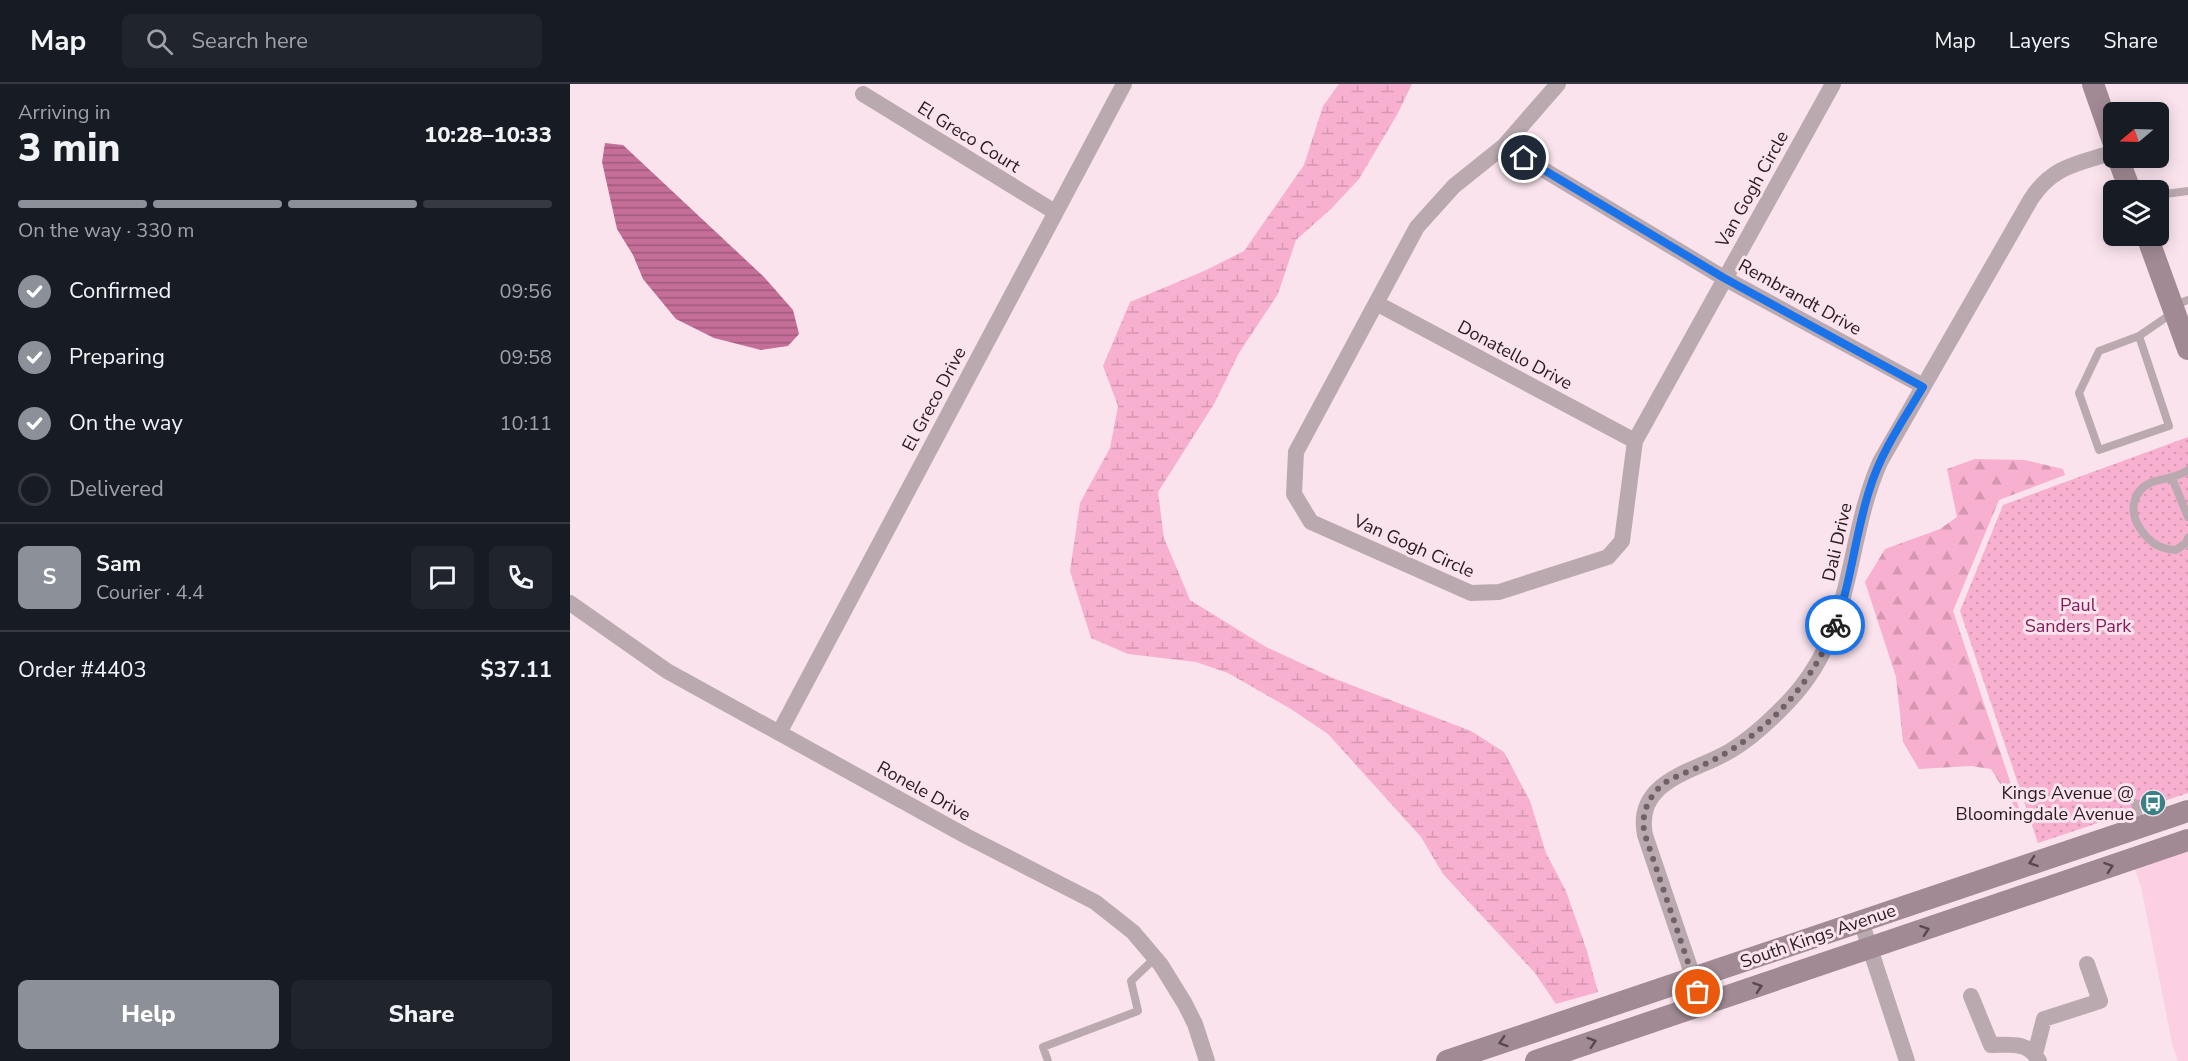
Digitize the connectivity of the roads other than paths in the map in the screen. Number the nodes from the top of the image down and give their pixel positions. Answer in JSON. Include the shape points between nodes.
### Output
{"nodes":[{"id":1,"x":1124,"y":84,"type":"edge"},
{"id":2,"x":1558,"y":84,"type":"edge"},
{"id":3,"x":1833,"y":84,"type":"edge"},
{"id":4,"x":2093,"y":84,"type":"edge"},
{"id":5,"x":863,"y":94,"type":"dead end"},
{"id":6,"x":2103,"y":113,"type":"edge"},
{"id":7,"x":1504,"y":146,"type":"junction"},
{"id":8,"x":2103,"y":156,"type":"edge"},
{"id":9,"x":2188,"y":191,"type":"edge"},
{"id":10,"x":2169,"y":194,"type":"edge"},
{"id":11,"x":1055,"y":212,"type":"junction"},
{"id":12,"x":2151,"y":246,"type":"edge"},
{"id":13,"x":1724,"y":278,"type":"junction"},
{"id":14,"x":1376,"y":303,"type":"junction"},
{"id":15,"x":2178,"y":306,"type":"edge"},
{"id":16,"x":2139,"y":336,"type":"junction"},
{"id":17,"x":2188,"y":349,"type":"edge"},
{"id":18,"x":1923,"y":387,"type":"junction"},
{"id":19,"x":1635,"y":441,"type":"junction"},
{"id":20,"x":2188,"y":470,"type":"edge"},
{"id":21,"x":2172,"y":478,"type":"junction"},
{"id":22,"x":2188,"y":517,"type":"edge"},
{"id":23,"x":2188,"y":538,"type":"edge"},
{"id":24,"x":570,"y":603,"type":"edge"},
{"id":25,"x":779,"y":733,"type":"junction"},
{"id":26,"x":2135,"y":803,"type":"dead end"},
{"id":27,"x":2188,"y":811,"type":"edge"},
{"id":28,"x":2142,"y":826,"type":"junction"},
{"id":29,"x":2188,"y":840,"type":"edge"},
{"id":30,"x":1861,"y":921,"type":"junction"},
{"id":31,"x":1869,"y":949,"type":"junction"},
{"id":32,"x":1155,"y":958,"type":"junction"},
{"id":33,"x":2087,"y":964,"type":"dead end"},
{"id":34,"x":1694,"y":978,"type":"junction"},
{"id":35,"x":1971,"y":996,"type":"dead end"},
{"id":36,"x":1703,"y":1006,"type":"junction"},
{"id":37,"x":2037,"y":1057,"type":"edge"},
{"id":38,"x":1461,"y":1059,"type":"edge"},
{"id":39,"x":1048,"y":1061,"type":"edge"},
{"id":40,"x":1207,"y":1061,"type":"edge"},
{"id":41,"x":1536,"y":1061,"type":"edge"},
{"id":42,"x":1906,"y":1061,"type":"edge"}],
"edges":[{"from":1,"to":11,"type":"street","name":"El Greco Drive"},
{"from":2,"to":7,"type":"street","name":"Van Gogh Circle"},
{"from":3,"to":13,"type":"street","name":"Van Gogh Circle"},
{"from":4,"to":6,"type":"main road"},
{"from":5,"to":11,"type":"street","name":"El Greco Court"},
{"from":7,"to":13,"type":"street","name":"Rembrandt Drive"},
{"from":7,"to":14,"type":"street","name":"Van Gogh Circle","via":[[1454,186],[1417,227]]},
{"from":8,"to":18,"type":"street","name":"Dali Drive","via":[[2060,170],[2042,184]]},
{"from":9,"to":10,"type":"lane"},
{"from":11,"to":25,"type":"street","name":"El Greco Drive"},
{"from":12,"to":15,"type":"main road"},
{"from":13,"to":18,"type":"street","name":"Rembrandt Drive"},
{"from":13,"to":19,"type":"street","name":"Van Gogh Circle"},
{"from":14,"to":19,"type":"street","name":"Donatello Drive"},
{"from":14,"to":19,"type":"street","name":"Van Gogh Circle","via":[[1296,452],[1294,494],[1311,522],[1471,593],[1499,592],[1608,557],[1622,541]]},
{"from":15,"to":16,"type":"lane"},
{"from":15,"to":17,"type":"main road"},
{"from":16,"to":16,"type":"lane","via":[[2099,351],[2079,393],[2099,450],[2169,426]]},
{"from":18,"to":34,"type":"street","name":"Dali Drive","via":[[1875,473],[1843,603],[1810,674],[1790,700],[1754,734],[1715,760],[1663,784],[1646,807],[1645,835]]},
{"from":20,"to":21,"type":"lane"},
{"from":21,"to":22,"type":"lane"},
{"from":21,"to":23,"type":"lane","via":[[2144,487],[2133,502],[2133,514],[2149,541],[2163,549],[2176,550]]},
{"from":24,"to":25,"type":"street","name":"Ronele Drive","via":[[668,671]]},
{"from":25,"to":32,"type":"street","name":"Ronele Drive","via":[[1095,902],[1133,932]]},
{"from":26,"to":28,"type":"lane"},
{"from":27,"to":28,"type":"main road","name":"South Kings Avenue"},
{"from":28,"to":30,"type":"main road","name":"South Kings Avenue","one_way":true},
{"from":31,"to":29,"type":"main road","name":"South Kings Avenue","one_way":true},
{"from":30,"to":31,"type":"street"},
{"from":30,"to":34,"type":"main road","name":"South Kings Avenue"},
{"from":36,"to":31,"type":"main road","name":"South Kings Avenue","one_way":true},
{"from":31,"to":42,"type":"street"},
{"from":32,"to":39,"type":"lane","via":[[1131,981],[1138,1011],[1043,1047]]},
{"from":32,"to":40,"type":"street","name":"Ronele Drive","via":[[1185,1004]]},
{"from":33,"to":37,"type":"street","via":[[2100,1001],[2044,1019]]},
{"from":34,"to":36,"type":"street","name":"Dali Drive"},
{"from":34,"to":38,"type":"main road","name":"South Kings Avenue","one_way":true},
{"from":35,"to":37,"type":"street","via":[[1990,1045],[2023,1045]]},
{"from":41,"to":36,"type":"main road","name":"South Kings Avenue","one_way":true}]}
